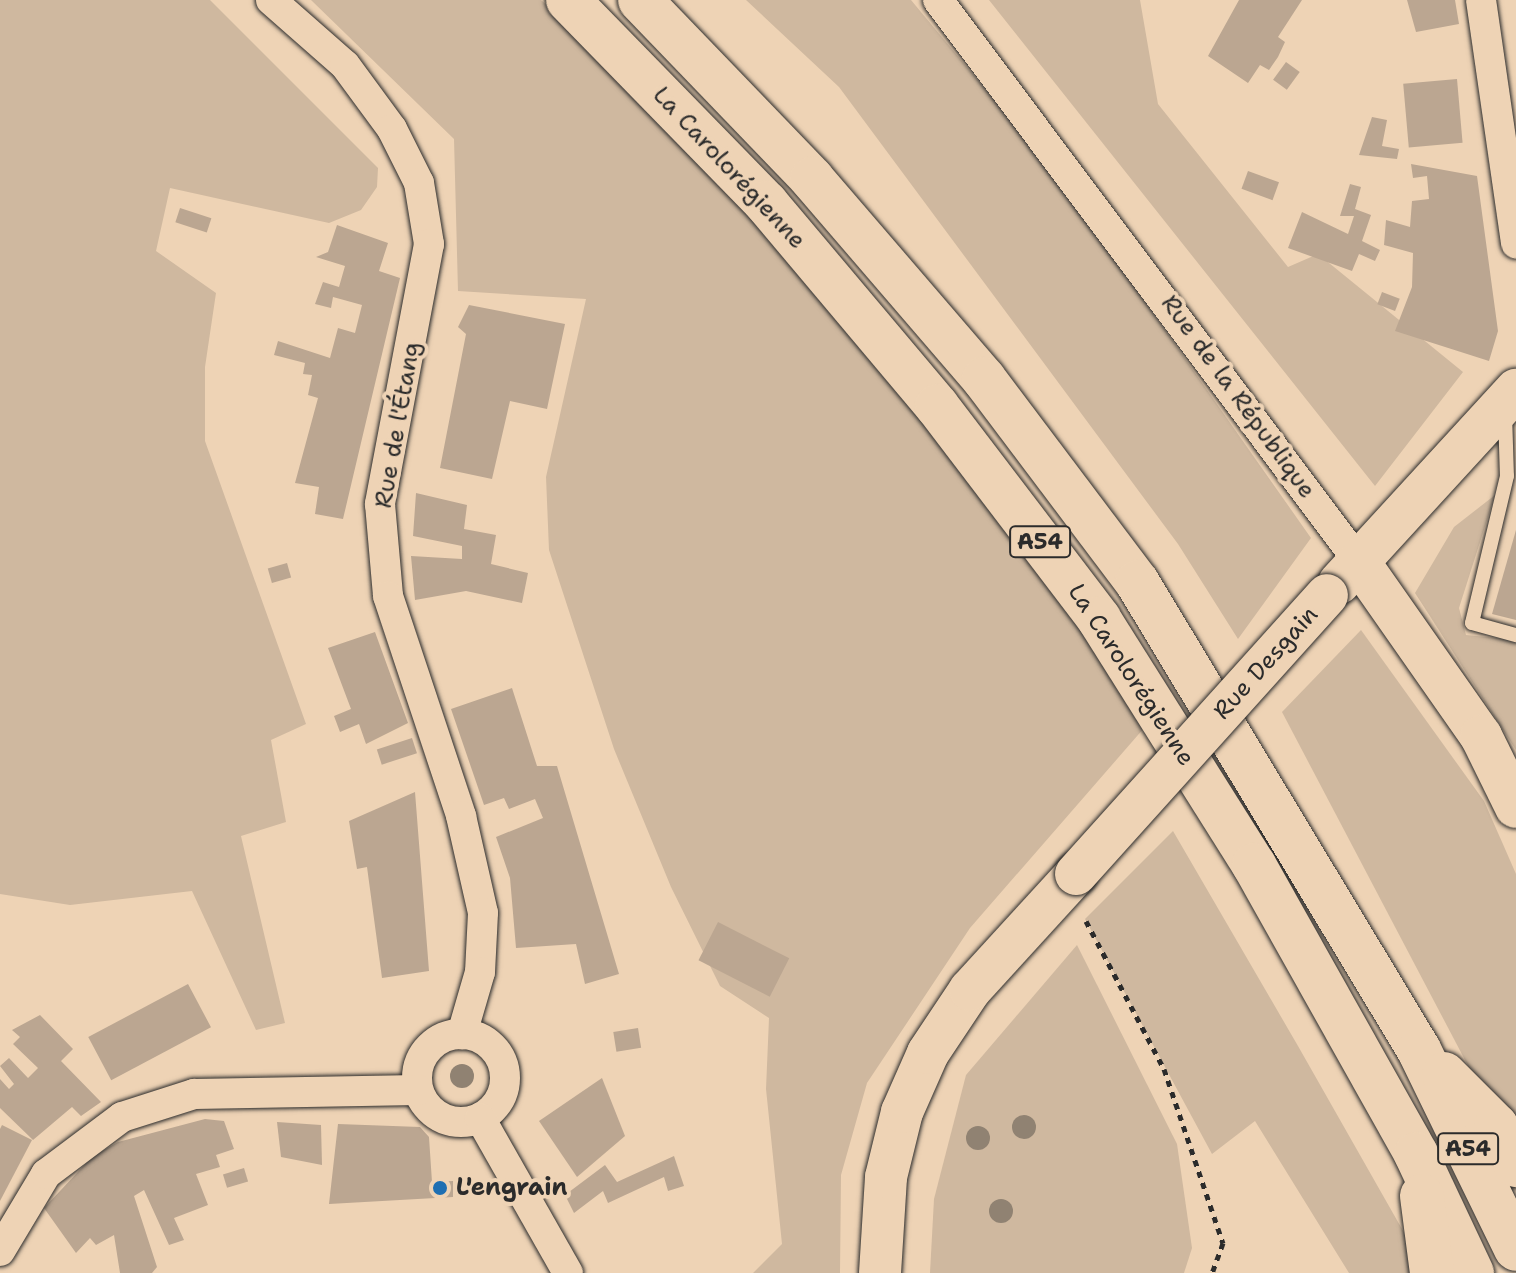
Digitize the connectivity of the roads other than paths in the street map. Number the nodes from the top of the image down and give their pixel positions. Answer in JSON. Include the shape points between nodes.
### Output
{"nodes":[{"id":1,"x":271,"y":0,"type":"edge"},
{"id":2,"x":568,"y":0,"type":"edge"},
{"id":3,"x":640,"y":0,"type":"edge"},
{"id":4,"x":938,"y":0,"type":"edge"},
{"id":5,"x":1481,"y":0,"type":"edge"},
{"id":6,"x":1516,"y":243,"type":"edge"},
{"id":7,"x":1511,"y":396,"type":"edge"},
{"id":8,"x":1359,"y":562,"type":"junction"},
{"id":9,"x":1516,"y":635,"type":"edge"},
{"id":10,"x":1516,"y":807,"type":"edge"},
{"id":11,"x":462,"y":1034,"type":"junction"},
{"id":12,"x":1419,"y":1050,"type":"junction"},
{"id":13,"x":418,"y":1090,"type":"junction"},
{"id":14,"x":480,"y":1118,"type":"junction"},
{"id":15,"x":1416,"y":1154,"type":"junction"},
{"id":16,"x":1516,"y":1165,"type":"edge"},
{"id":17,"x":1516,"y":1249,"type":"edge"},
{"id":18,"x":0,"y":1251,"type":"edge"},
{"id":19,"x":568,"y":1273,"type":"edge"},
{"id":20,"x":880,"y":1273,"type":"edge"},
{"id":21,"x":1432,"y":1273,"type":"edge"},
{"id":22,"x":1472,"y":1273,"type":"edge"}],
"edges":[{"from":1,"to":11,"type":"street","name":"Rue de l'Étang","via":[[345,65],[392,129],[419,183],[429,244],[380,504],[388,596],[461,816],[483,913],[480,972]]},
{"from":2,"to":15,"type":"highway","name":"La Carolorégienne","number":"A54","via":[[766,203],[937,406],[1099,619],[1254,865]]},
{"from":3,"to":12,"type":"highway","number":"A54","via":[[812,179],[984,379],[1129,570]]},
{"from":4,"to":8,"type":"street","name":"Rue de la République"},
{"from":5,"to":6,"type":"street"},
{"from":7,"to":8,"type":"street"},
{"from":7,"to":9,"type":"lane","via":[[1507,476],[1472,623]]},
{"from":8,"to":10,"type":"street","name":"Rue de la République","via":[[1474,724]]},
{"from":8,"to":20,"type":"street","name":"Rue Desgain","bridge":true,"via":[[970,990],[928,1053],[902,1112],[886,1177]]},
{"from":11,"to":13,"type":"street","via":[[425,1052]]},
{"from":11,"to":14,"type":"street","via":[[492,1047],[504,1069],[500,1099]]},
{"from":12,"to":16,"type":"highway","via":[[1496,1126]]},
{"from":12,"to":17,"type":"highway","number":"A54"},
{"from":13,"to":14,"type":"street","via":[[446,1120]]},
{"from":13,"to":18,"type":"street","via":[[194,1094],[122,1117],[46,1174]]},
{"from":14,"to":19,"type":"street"},
{"from":15,"to":21,"type":"highway"},
{"from":15,"to":22,"type":"highway","name":"La Carolorégienne","number":"A54"}]}
